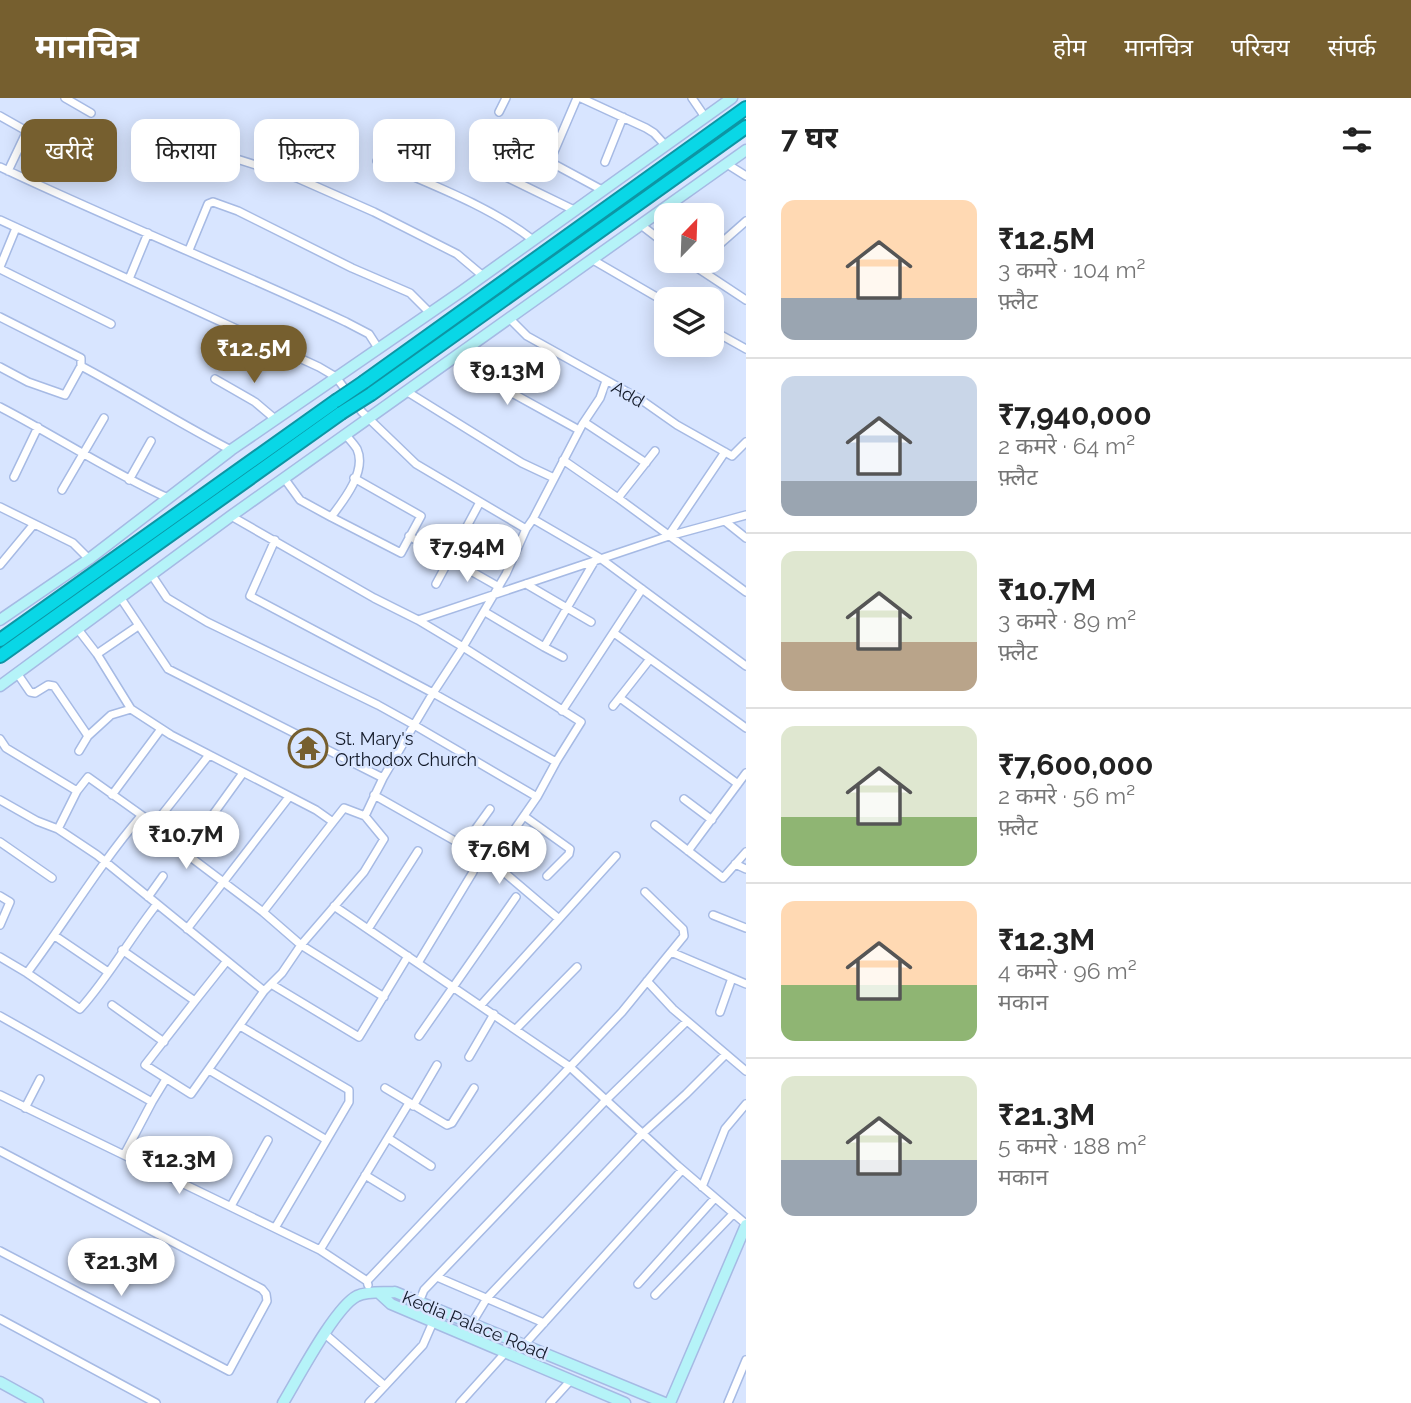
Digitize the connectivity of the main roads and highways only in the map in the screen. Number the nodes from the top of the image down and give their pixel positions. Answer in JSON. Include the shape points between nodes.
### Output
{"nodes":[{"id":1,"x":732,"y":98,"type":"edge"},
{"id":2,"x":746,"y":108,"type":"edge"},
{"id":3,"x":746,"y":127,"type":"edge"},
{"id":4,"x":746,"y":150,"type":"edge"},
{"id":5,"x":367,"y":388,"type":"junction"},
{"id":6,"x":0,"y":620,"type":"edge"},
{"id":7,"x":9,"y":639,"type":"edge"},
{"id":8,"x":0,"y":656,"type":"edge"},
{"id":9,"x":0,"y":686,"type":"edge"},
{"id":10,"x":746,"y":1224,"type":"edge"},
{"id":11,"x":374,"y":1293,"type":"junction"},
{"id":12,"x":0,"y":1382,"type":"edge"},
{"id":13,"x":38,"y":1403,"type":"edge"},
{"id":14,"x":283,"y":1403,"type":"edge"},
{"id":15,"x":625,"y":1403,"type":"edge"},
{"id":16,"x":664,"y":1403,"type":"edge"},
{"id":17,"x":670,"y":1403,"type":"edge"}],
"edges":[{"from":1,"to":6,"type":"main road","via":[[275,419]]},
{"from":2,"to":5,"type":"highway"},
{"from":3,"to":5,"type":"highway"},
{"from":4,"to":9,"type":"main road","via":[[230,516]]},
{"from":5,"to":7,"type":"highway","bridge":true},
{"from":7,"to":8,"type":"highway"},
{"from":10,"to":17,"type":"main road"},
{"from":11,"to":14,"type":"main road","via":[[350,1301]]},
{"from":11,"to":15,"type":"main road","name":"Kedia Palace Road"},
{"from":11,"to":16,"type":"main road","name":"Kedia Palace Road","via":[[395,1292]]},
{"from":12,"to":13,"type":"main road"}]}
